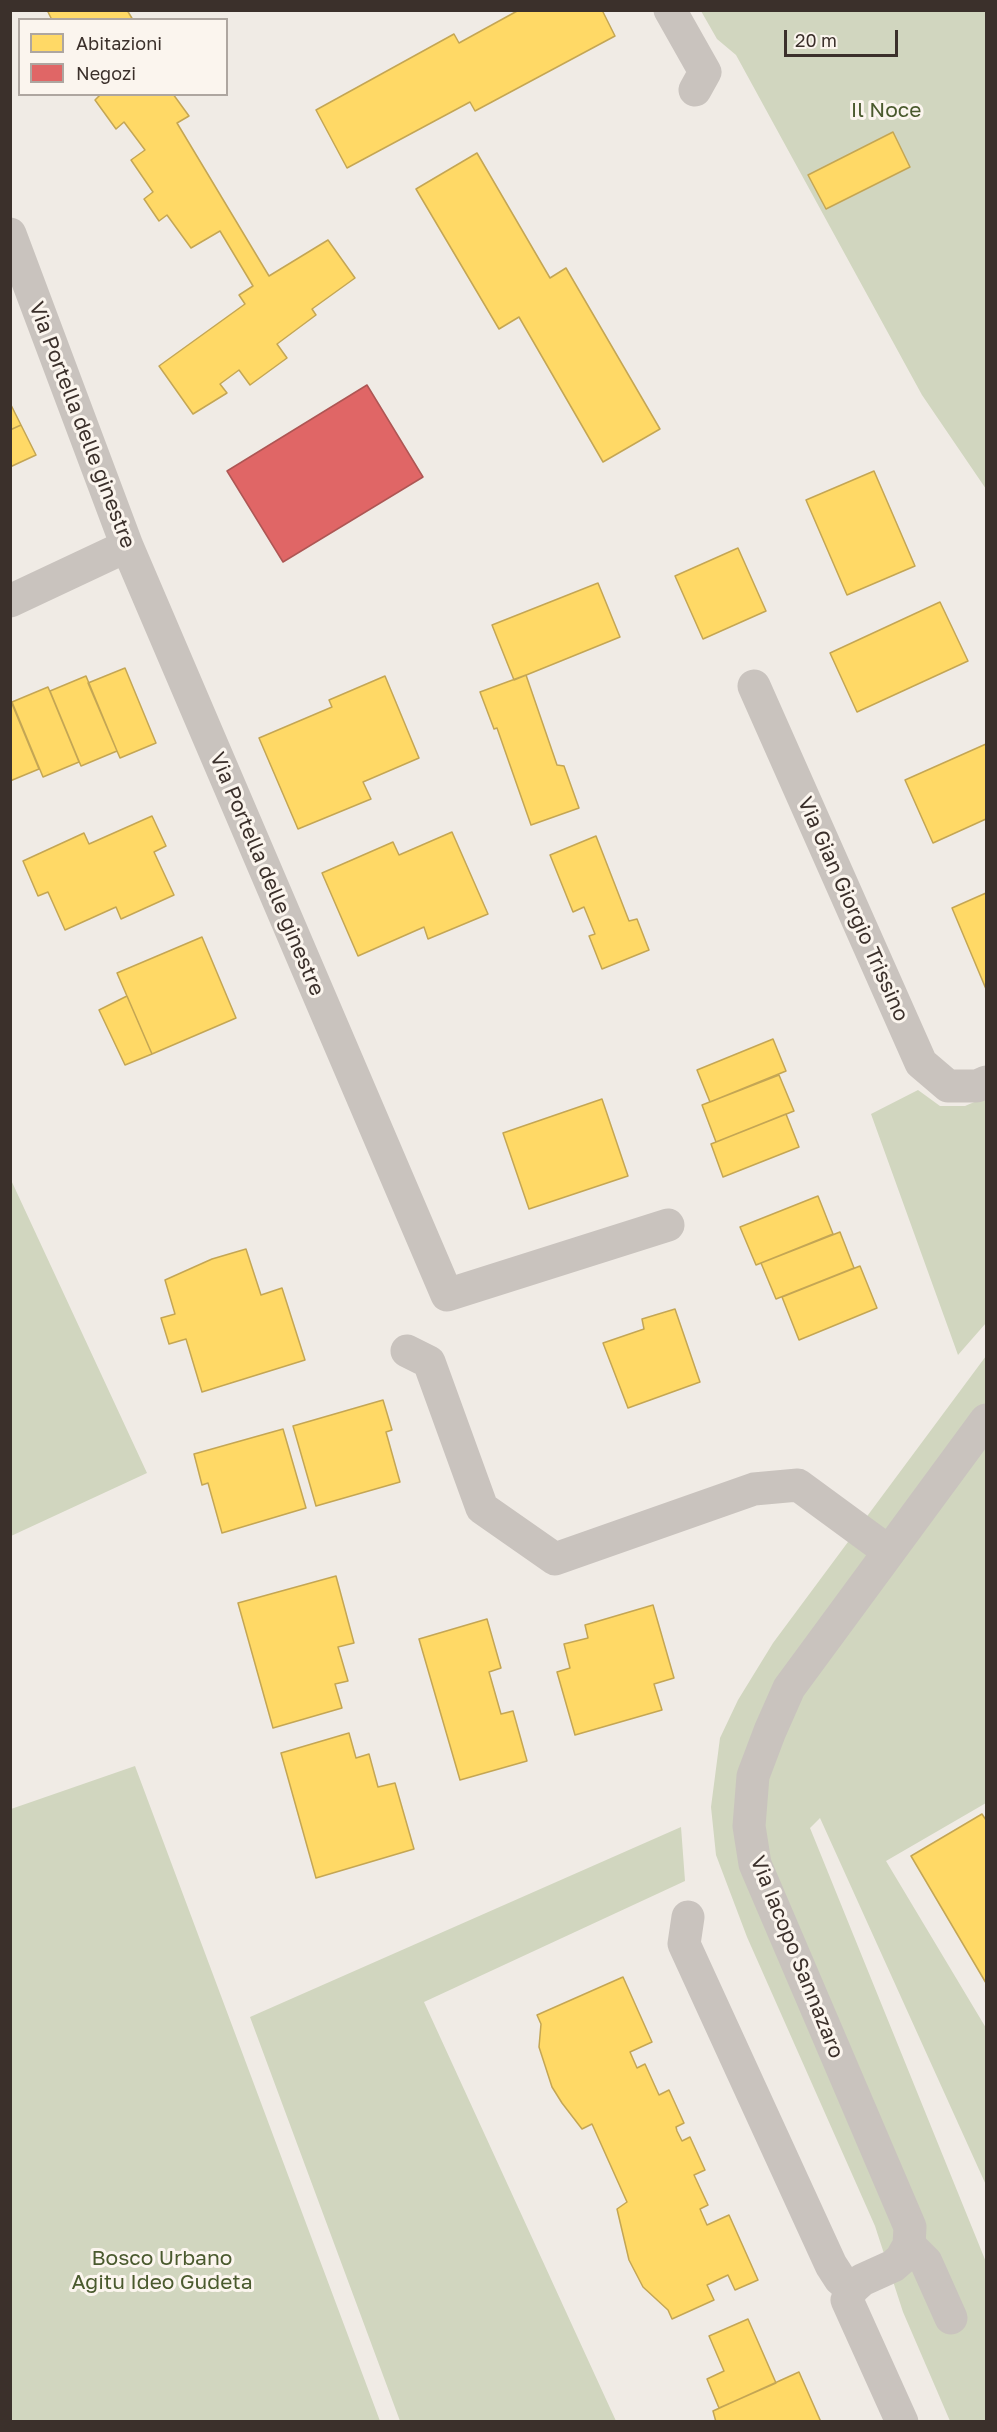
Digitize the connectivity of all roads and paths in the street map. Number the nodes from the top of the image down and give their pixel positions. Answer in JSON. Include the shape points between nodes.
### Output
{"nodes":[{"id":1,"x":670,"y":10,"type":"edge"},
{"id":2,"x":695,"y":90,"type":"dead end"},
{"id":3,"x":10,"y":234,"type":"edge"},
{"id":4,"x":127,"y":546,"type":"junction"},
{"id":5,"x":10,"y":601,"type":"edge"},
{"id":6,"x":754,"y":686,"type":"dead end"},
{"id":7,"x":987,"y":1082,"type":"edge"},
{"id":8,"x":668,"y":1225,"type":"dead end"},
{"id":9,"x":407,"y":1351,"type":"dead end"},
{"id":10,"x":987,"y":1420,"type":"edge"},
{"id":11,"x":888,"y":1551,"type":"junction"},
{"id":12,"x":688,"y":1917,"type":"dead end"},
{"id":13,"x":909,"y":2245,"type":"junction"},
{"id":14,"x":852,"y":2289,"type":"junction"},
{"id":15,"x":951,"y":2318,"type":"dead end"},
{"id":16,"x":902,"y":2421,"type":"edge"}],
"edges":[{"from":1,"to":2,"type":"street","via":[[705,72]]},
{"from":3,"to":4,"type":"street","name":"Via Portella delle ginestre"},
{"from":4,"to":5,"type":"street"},
{"from":4,"to":8,"type":"street","name":"Via Portella delle ginestre","via":[[447,1295]]},
{"from":6,"to":7,"type":"street","name":"Via Gian Giorgio Trissino","via":[[921,1063],[948,1086]]},
{"from":9,"to":11,"type":"street","via":[[429,1362],[482,1508],[555,1559],[754,1489],[798,1485]]},
{"from":10,"to":11,"type":"street","name":"Via Iacopo Sannazaro"},
{"from":11,"to":13,"type":"street","name":"Via Iacopo Sannazaro","via":[[789,1688],[753,1776],[749,1826],[755,1864],[910,2227]]},
{"from":12,"to":14,"type":"street","via":[[684,1944],[831,2265]]},
{"from":13,"to":14,"type":"street","via":[[893,2266]]},
{"from":13,"to":15,"type":"street","via":[[926,2262]]},
{"from":14,"to":16,"type":"street","via":[[847,2300]]}]}
